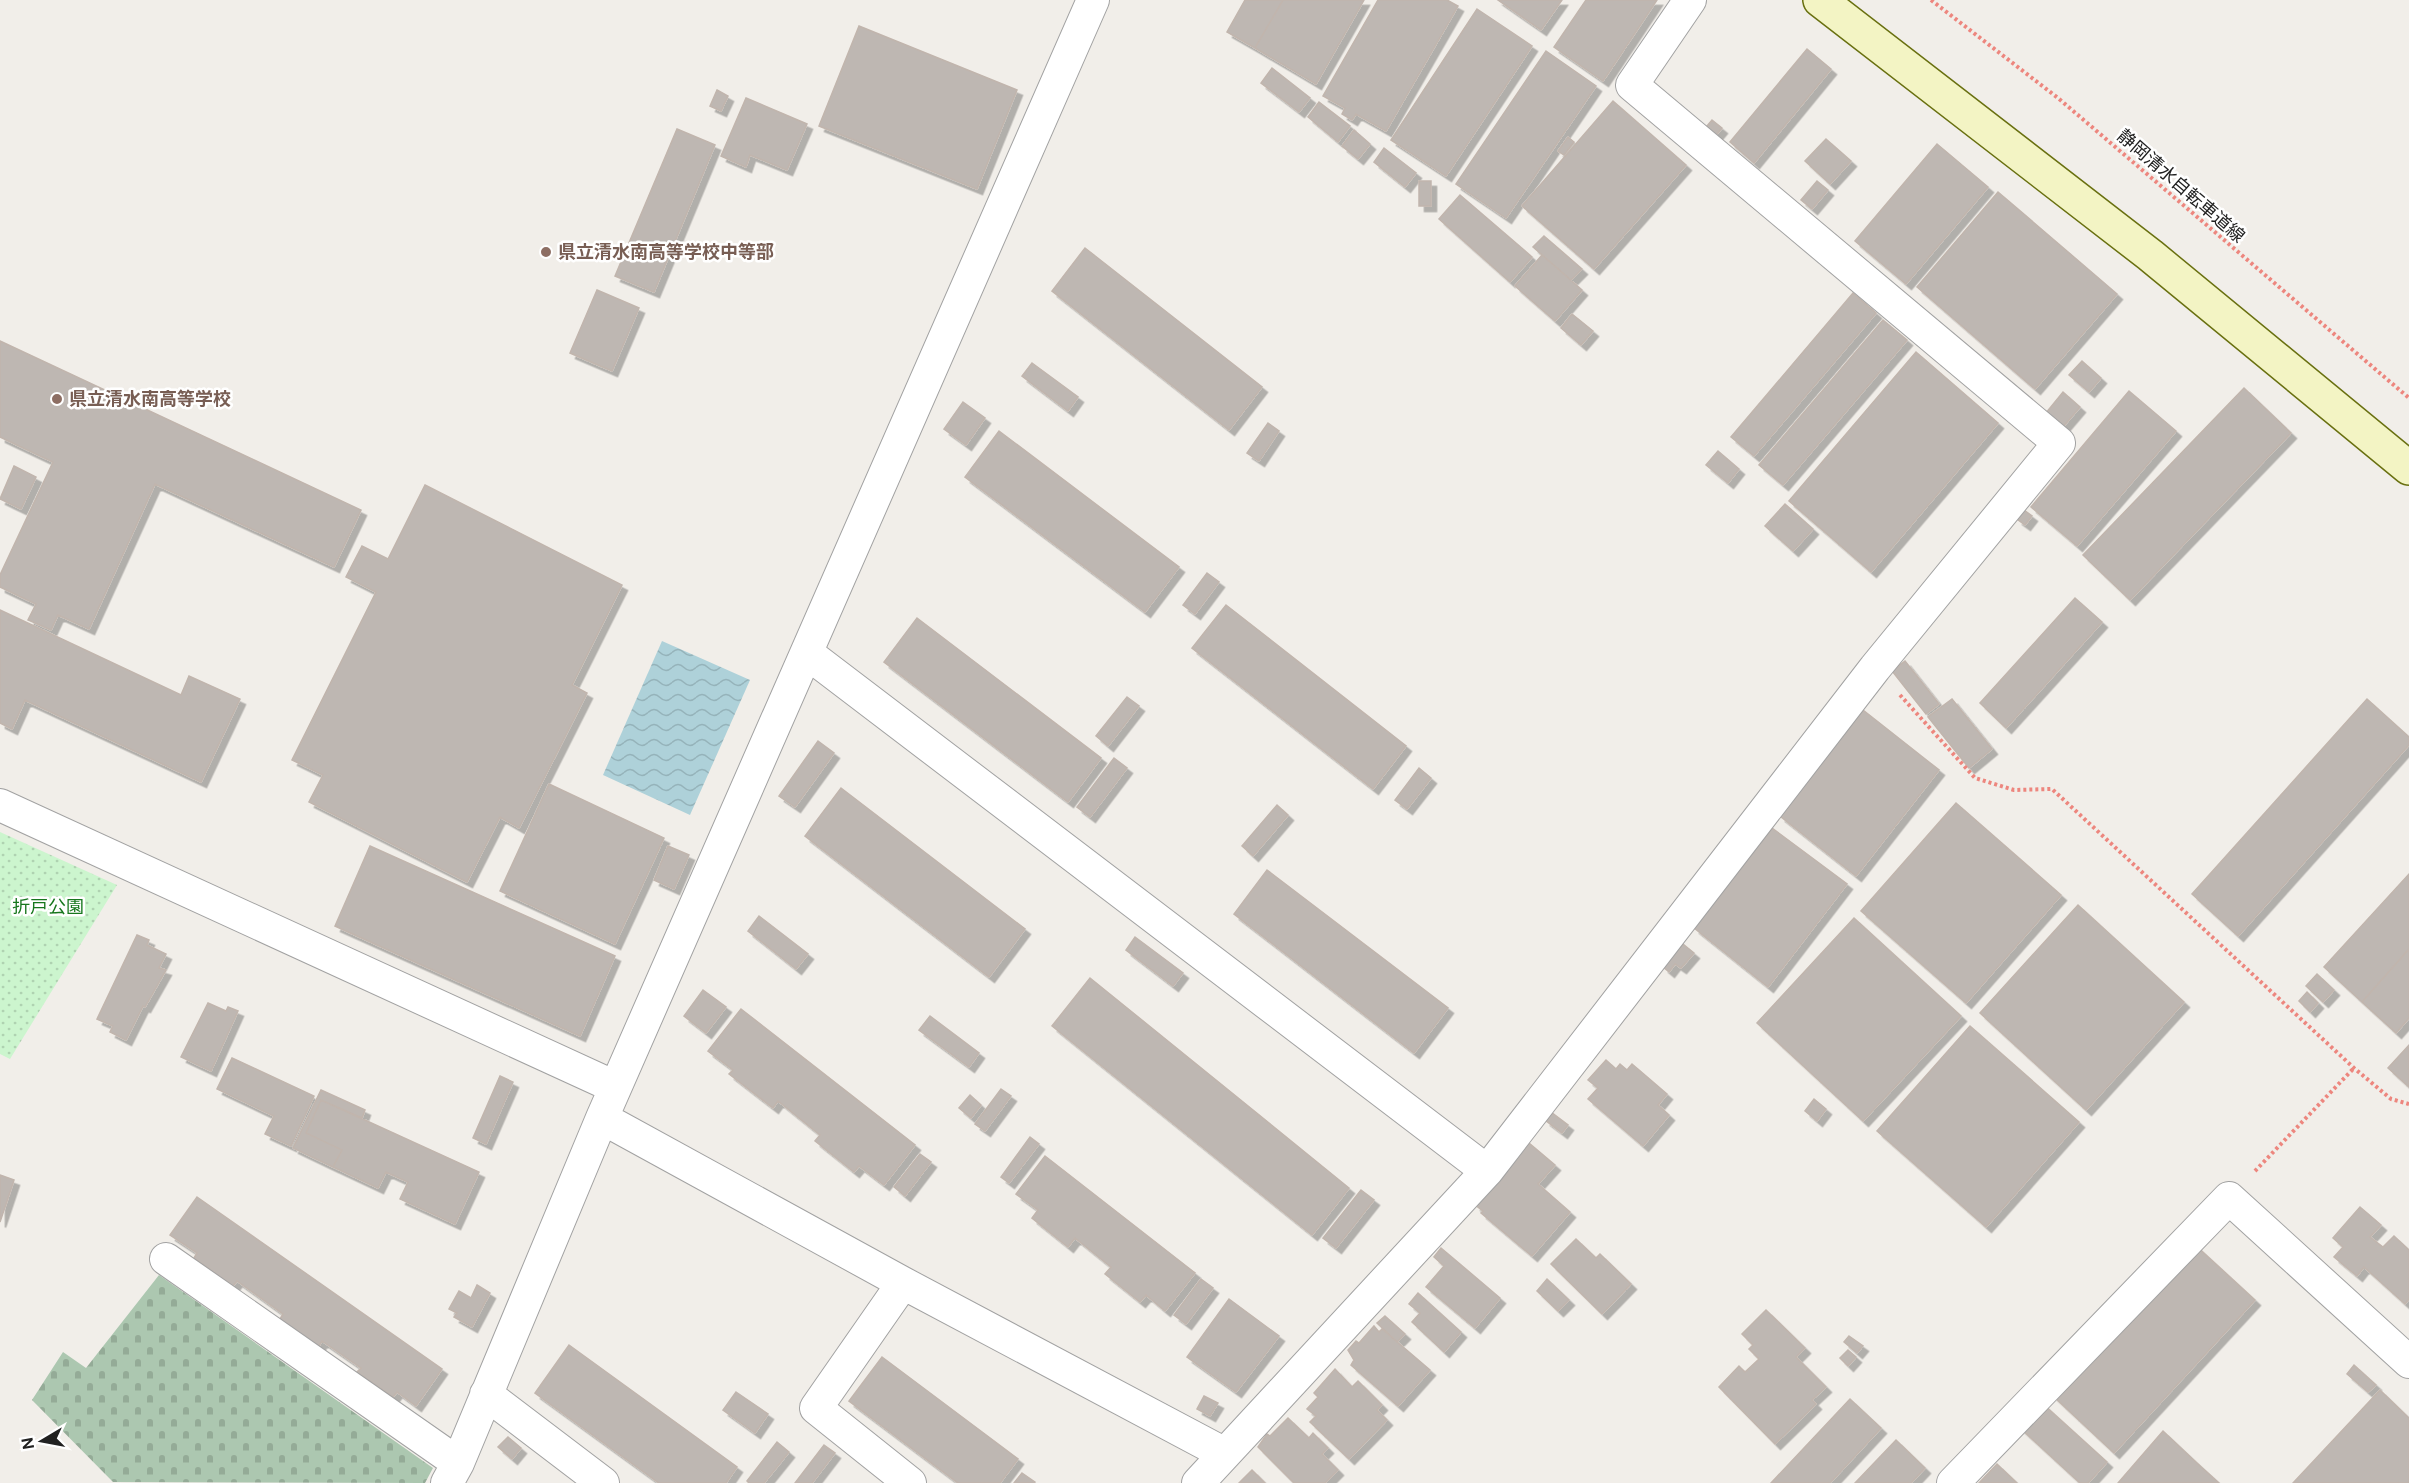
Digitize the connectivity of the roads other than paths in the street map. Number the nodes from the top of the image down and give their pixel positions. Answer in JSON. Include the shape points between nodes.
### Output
{"nodes":[{"id":1,"x":1093,"y":0,"type":"edge"},
{"id":2,"x":1690,"y":0,"type":"edge"},
{"id":3,"x":1821,"y":0,"type":"edge"},
{"id":4,"x":2409,"y":468,"type":"edge"},
{"id":5,"x":807,"y":652,"type":"junction"},
{"id":6,"x":0,"y":805,"type":"edge"},
{"id":7,"x":615,"y":1087,"type":"junction"},
{"id":8,"x":602,"y":1118,"type":"junction"},
{"id":9,"x":1487,"y":1171,"type":"junction"},
{"id":10,"x":166,"y":1259,"type":"dead end"},
{"id":11,"x":903,"y":1283,"type":"junction"},
{"id":12,"x":2409,"y":1362,"type":"edge"},
{"id":13,"x":486,"y":1394,"type":"junction"},
{"id":14,"x":1225,"y":1454,"type":"junction"},
{"id":15,"x":453,"y":1473,"type":"edge"},
{"id":16,"x":603,"y":1483,"type":"edge"},
{"id":17,"x":910,"y":1483,"type":"edge"},
{"id":18,"x":1198,"y":1483,"type":"edge"},
{"id":19,"x":1953,"y":1483,"type":"edge"}],
"edges":[{"from":1,"to":5,"type":"street"},
{"from":2,"to":9,"type":"street","via":[[1632,85],[2059,443],[1875,668]]},
{"from":3,"to":4,"type":"street","via":[[2150,255]]},
{"from":5,"to":7,"type":"street"},
{"from":5,"to":9,"type":"street"},
{"from":6,"to":7,"type":"street"},
{"from":7,"to":8,"type":"street"},
{"from":8,"to":11,"type":"street"},
{"from":8,"to":13,"type":"street"},
{"from":9,"to":14,"type":"street"},
{"from":10,"to":15,"type":"street"},
{"from":11,"to":14,"type":"street"},
{"from":11,"to":17,"type":"street","via":[[816,1408]]},
{"from":12,"to":19,"type":"street","via":[[2229,1198]]},
{"from":13,"to":15,"type":"street"},
{"from":13,"to":16,"type":"street"},
{"from":14,"to":18,"type":"street"}]}
